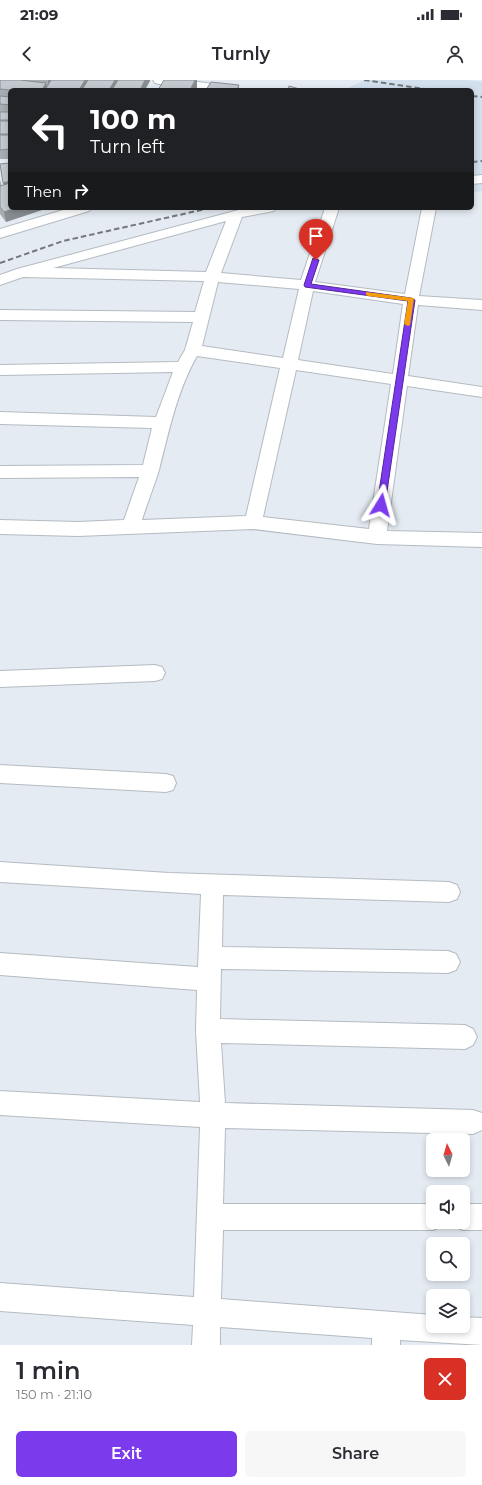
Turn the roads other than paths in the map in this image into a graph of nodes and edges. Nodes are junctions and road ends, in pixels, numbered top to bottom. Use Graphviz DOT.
graph roads {
  1 [pos="159,80"];
  2 [pos="213,88"];
  3 [pos="78,210"];
  4 [pos="257,210"];
  5 [pos="331,210"];
  6 [pos="429,210"];
  7 [pos="236,214"];
  8 [pos="0,234"];
  9 [pos="22,272"];
  10 [pos="212,277"];
  11 [pos="0,280"];
  12 [pos="308,285"];
  13 [pos="411,300"];
  14 [pos="482,305"];
  15 [pos="0,315"];
  16 [pos="201,317"];
  17 [pos="193,350"];
  18 [pos="288,364"];
  19 [pos="183,367"];
  20 [pos="0,370"];
  21 [pos="399,380"];
  22 [pos="482,392"];
  23 [pos="0,418"];
  24 [pos="162,423"];
  25 [pos="150,471"];
  26 [pos="0,472"];
  27 [pos="253,522"];
  28 [pos="131,525"];
  29 [pos="0,528"];
  30 [pos="377,536"];
  31 [pos="482,544"];
  32 [pos="155,673"];
  33 [pos="0,678"];
  34 [pos="0,774"];
  35 [pos="166,783"];
  36 [pos="0,872"];
  37 [pos="212,884"];
  38 [pos="449,892"];
  39 [pos="448,962"];
  40 [pos="0,964"];
  41 [pos="210,968"];
  42 [pos="208,1031"];
  43 [pos="465,1037"];
  44 [pos="0,1103"];
  45 [pos="213,1115"];
  46 [pos="473,1122"];
  47 [pos="210,1217"];
  48 [pos="426,1217"];
  49 [pos="470,1217"];
  50 [pos="482,1217"];
  51 [pos="0,1297"];
  52 [pos="207,1312"];
  53 [pos="482,1332"];
  54 [pos="386,1335"];
  55 [pos="206,1345"];
  1 -- 2 [label="street"];
  3 -- 8 [label="street"];
  4 -- 7 [label="street"];
  5 -- 12 [label="street"];
  6 -- 13 [label="street"];
  7 -- 9 [label="street"];
  7 -- 10 [label="street"];
  9 -- 10 [label="street"];
  9 -- 11 [label="street"];
  10 -- 12 [label="street"];
  10 -- 16 [label="street"];
  12 -- 13 [label="street"];
  12 -- 18 [label="street"];
  13 -- 14 [label="street"];
  13 -- 21 [label="street"];
  15 -- 16 [label="street"];
  16 -- 17 [label="street"];
  17 -- 18 [label="street"];
  17 -- 19 [label="street"];
  18 -- 21 [label="street"];
  18 -- 27 [label="street"];
  19 -- 20 [label="street"];
  19 -- 24 [label="street"];
  21 -- 22 [label="street"];
  21 -- 30 [label="street"];
  23 -- 24 [label="street"];
  24 -- 25 [label="street"];
  25 -- 26 [label="street"];
  25 -- 28 [label="street"];
  27 -- 28 [label="street"];
  27 -- 30 [label="street"];
  28 -- 29 [label="street"];
  30 -- 31 [label="street"];
  32 -- 33 [label="street"];
  34 -- 35 [label="street"];
  36 -- 37 [label="street"];
  37 -- 38 [label="street"];
  37 -- 41 [label="street"];
  39 -- 41 [label="street"];
  40 -- 41 [label="street"];
  41 -- 42 [label="street"];
  42 -- 43 [label="street"];
  42 -- 45 [label="street"];
  44 -- 45 [label="street"];
  45 -- 46 [label="street"];
  45 -- 47 [label="street"];
  47 -- 48 [label="street"];
  47 -- 52 [label="street"];
  49 -- 50 [label="street"];
  51 -- 52 [label="street"];
  52 -- 54 [label="street"];
  52 -- 55 [label="street"];
  53 -- 54 [label="street"];
}
